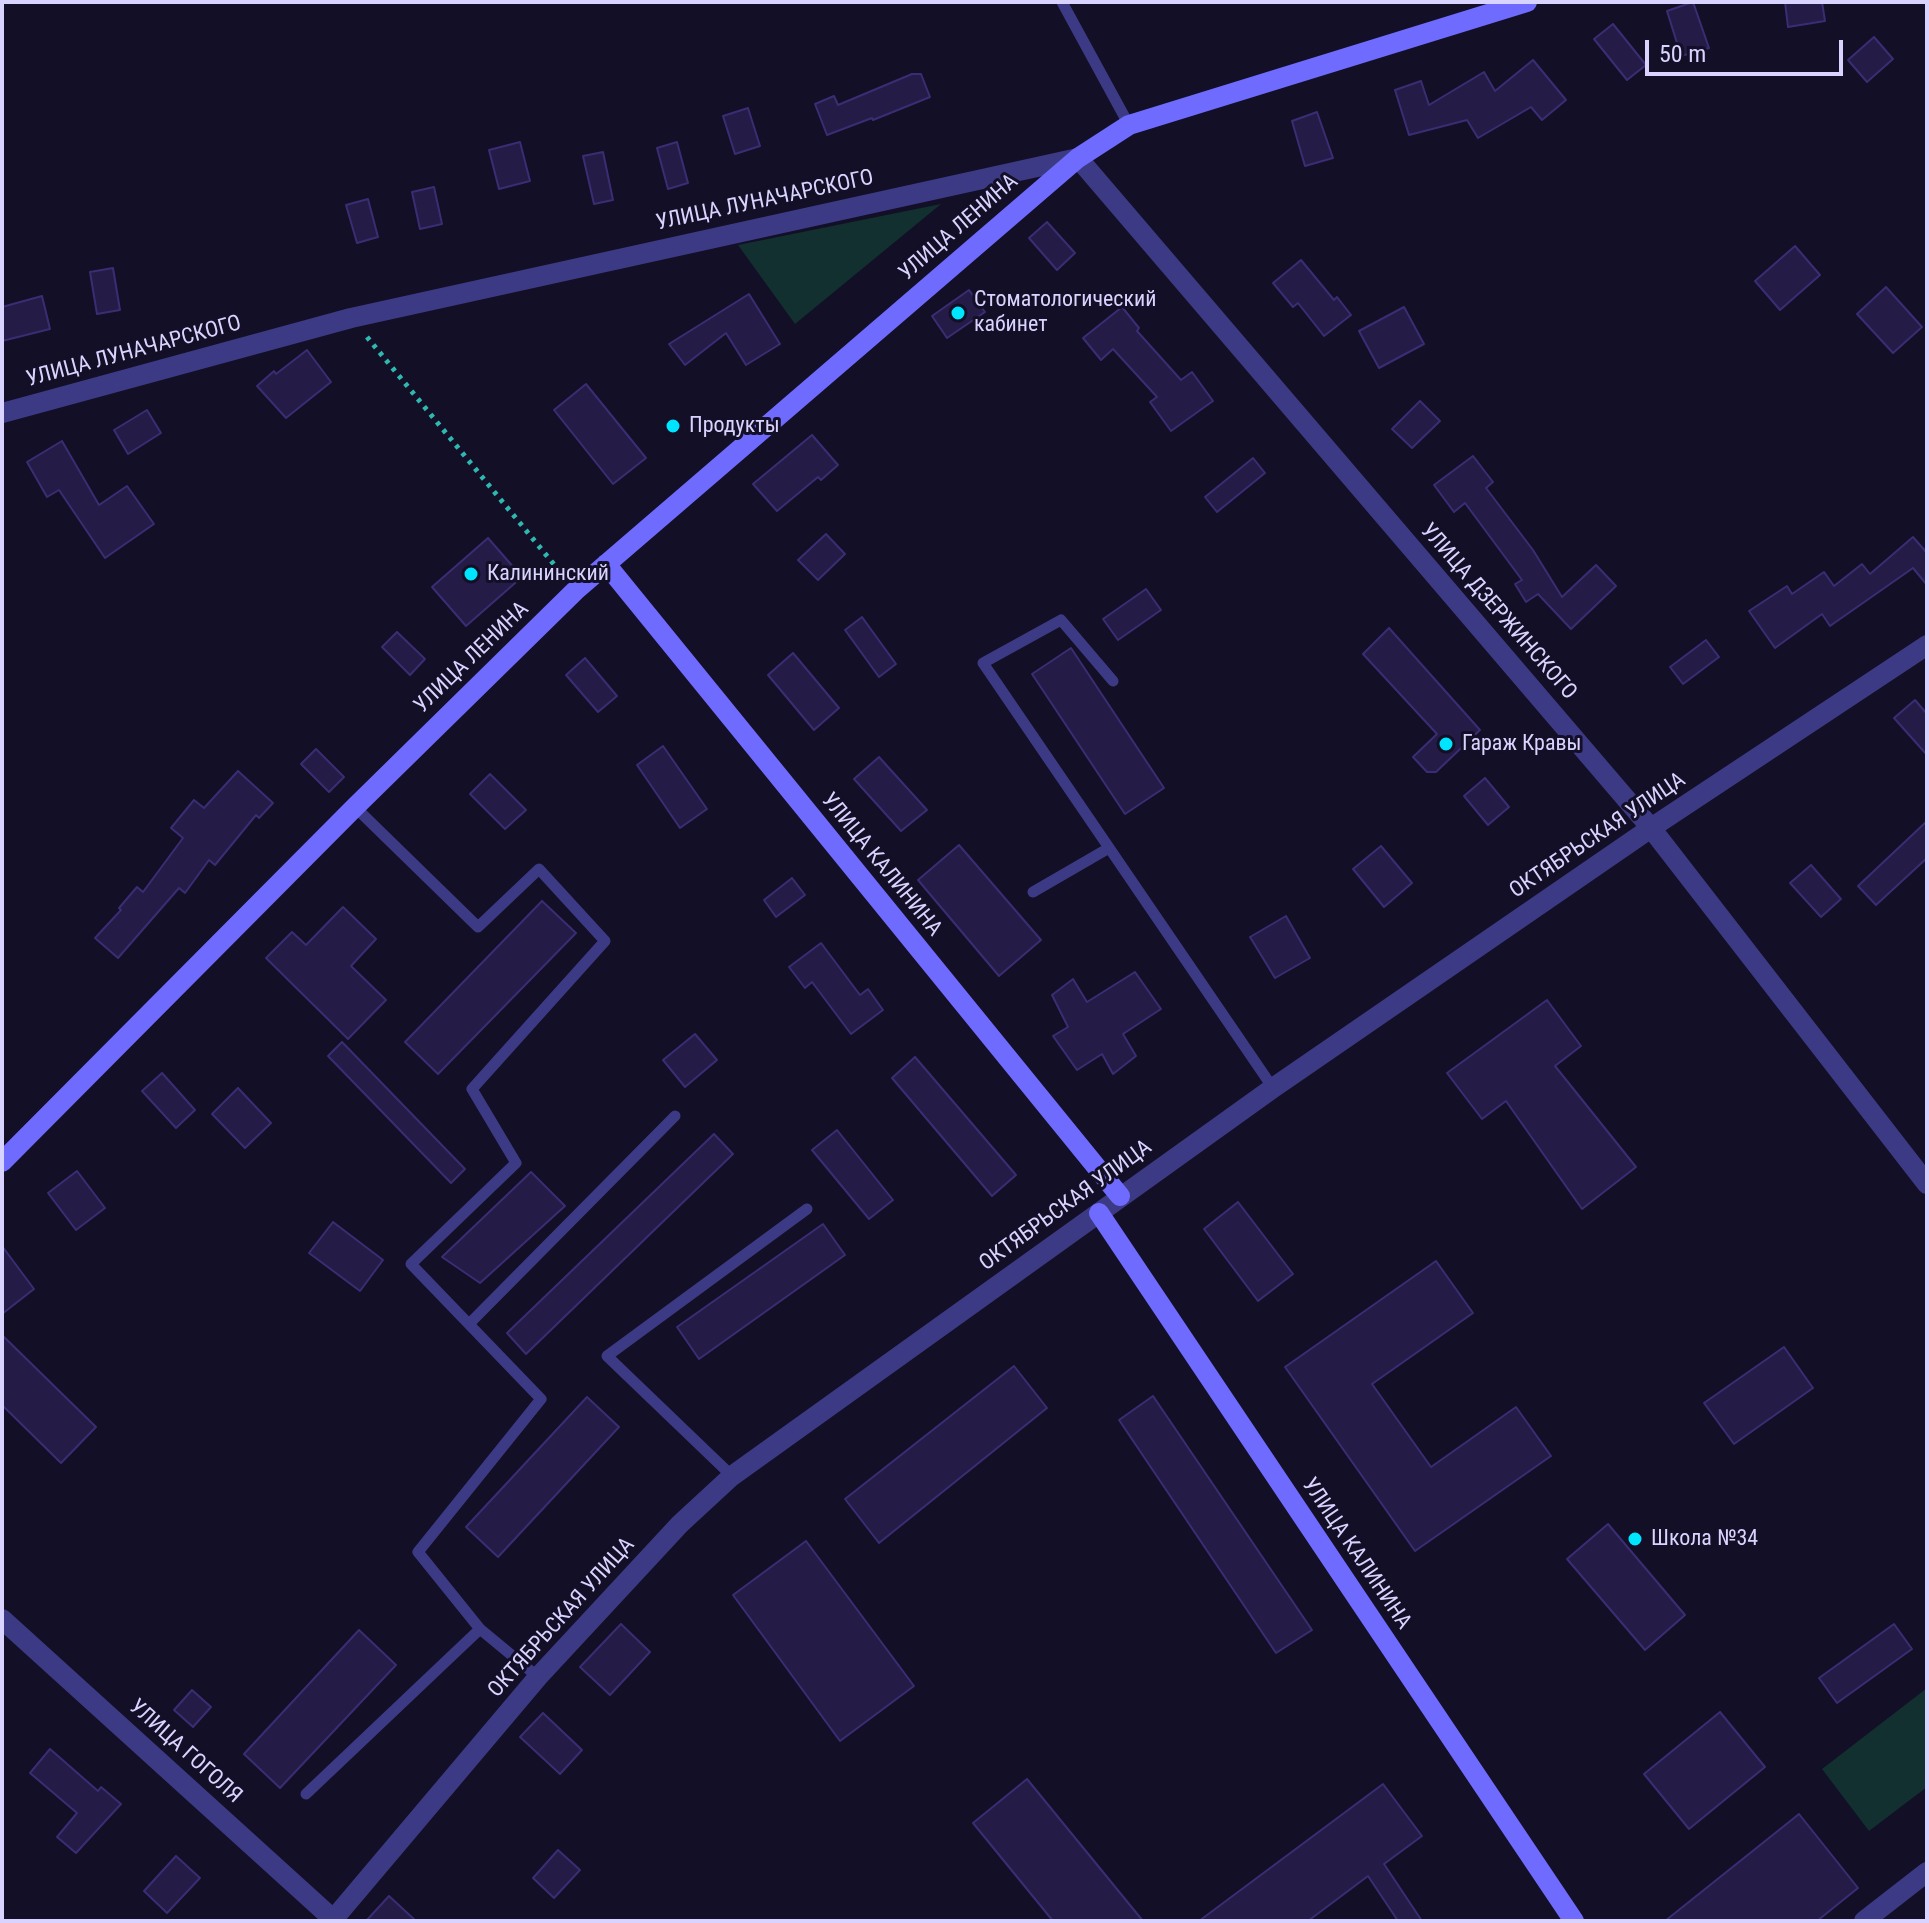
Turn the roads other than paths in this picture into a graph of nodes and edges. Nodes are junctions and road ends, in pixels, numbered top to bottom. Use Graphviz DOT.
graph roads {
  1 [pos="1062,2"];
  2 [pos="1527,2"];
  3 [pos="1129,125"];
  4 [pos="1078,158"];
  5 [pos="2,413"];
  6 [pos="606,564"];
  7 [pos="1927,645"];
  8 [pos="1113,681"];
  9 [pos="355,807"];
  10 [pos="1651,828"];
  11 [pos="1109,848"];
  12 [pos="1033,892"];
  13 [pos="1273,1088"];
  14 [pos="675,1116"];
  15 [pos="2,1162"];
  16 [pos="1927,1184"];
  17 [pos="1120,1196"];
  18 [pos="807,1209"];
  19 [pos="1099,1213"];
  20 [pos="469,1324"];
  21 [pos="732,1476"];
  22 [pos="2,1619"];
  23 [pos="480,1629"];
  24 [pos="538,1677"];
  25 [pos="306,1794"];
  26 [pos="1927,1872"];
  27 [pos="333,1921"];
  28 [pos="1574,1921"];
  29 [pos="1864,1921"];
  1 -- 3 [label="lane"];
  2 -- 3 [label="street, УЛИЦА ЛУНАЧАРСКОГО"];
  3 -- 4 [label="street, УЛИЦА ЛУНАЧАРСКОГО"];
  4 -- 5 [label="street, УЛИЦА ЛУНАЧАРСКОГО"];
  4 -- 6 [label="street, УЛИЦА ЛЕНИНА"];
  4 -- 10 [label="street, УЛИЦА ДЗЕРЖИНСКОГО"];
  6 -- 9 [label="street, УЛИЦА ЛЕНИНА"];
  6 -- 17 [label="street, УЛИЦА КАЛИНИНА"];
  7 -- 10 [label="street, ОКТЯБРЬСКАЯ УЛИЦА"];
  8 -- 11 [label="lane"];
  9 -- 15 [label="street, УЛИЦА ЛЕНИНА"];
  9 -- 20 [label="lane"];
  10 -- 13 [label="street, ОКТЯБРЬСКАЯ УЛИЦА"];
  10 -- 16 [label="street, УЛИЦА ДЗЕРЖИНСКОГО"];
  11 -- 12 [label="lane"];
  11 -- 13 [label="lane"];
  13 -- 17 [label="street, ОКТЯБРЬСКАЯ УЛИЦА"];
  14 -- 20 [label="lane"];
  17 -- 19 [label="street, ОКТЯБРЬСКАЯ УЛИЦА"];
  18 -- 21 [label="lane"];
  19 -- 21 [label="street, ОКТЯБРЬСКАЯ УЛИЦА"];
  19 -- 28 [label="street, УЛИЦА КАЛИНИНА"];
  20 -- 23 [label="lane"];
  21 -- 24 [label="street, ОКТЯБРЬСКАЯ УЛИЦА"];
  22 -- 27 [label="street, УЛИЦА ГОГОЛЯ"];
  23 -- 24 [label="lane"];
  23 -- 25 [label="lane"];
  24 -- 27 [label="street, ОКТЯБРЬСКАЯ УЛИЦА"];
  26 -- 29 [label="street"];
}
